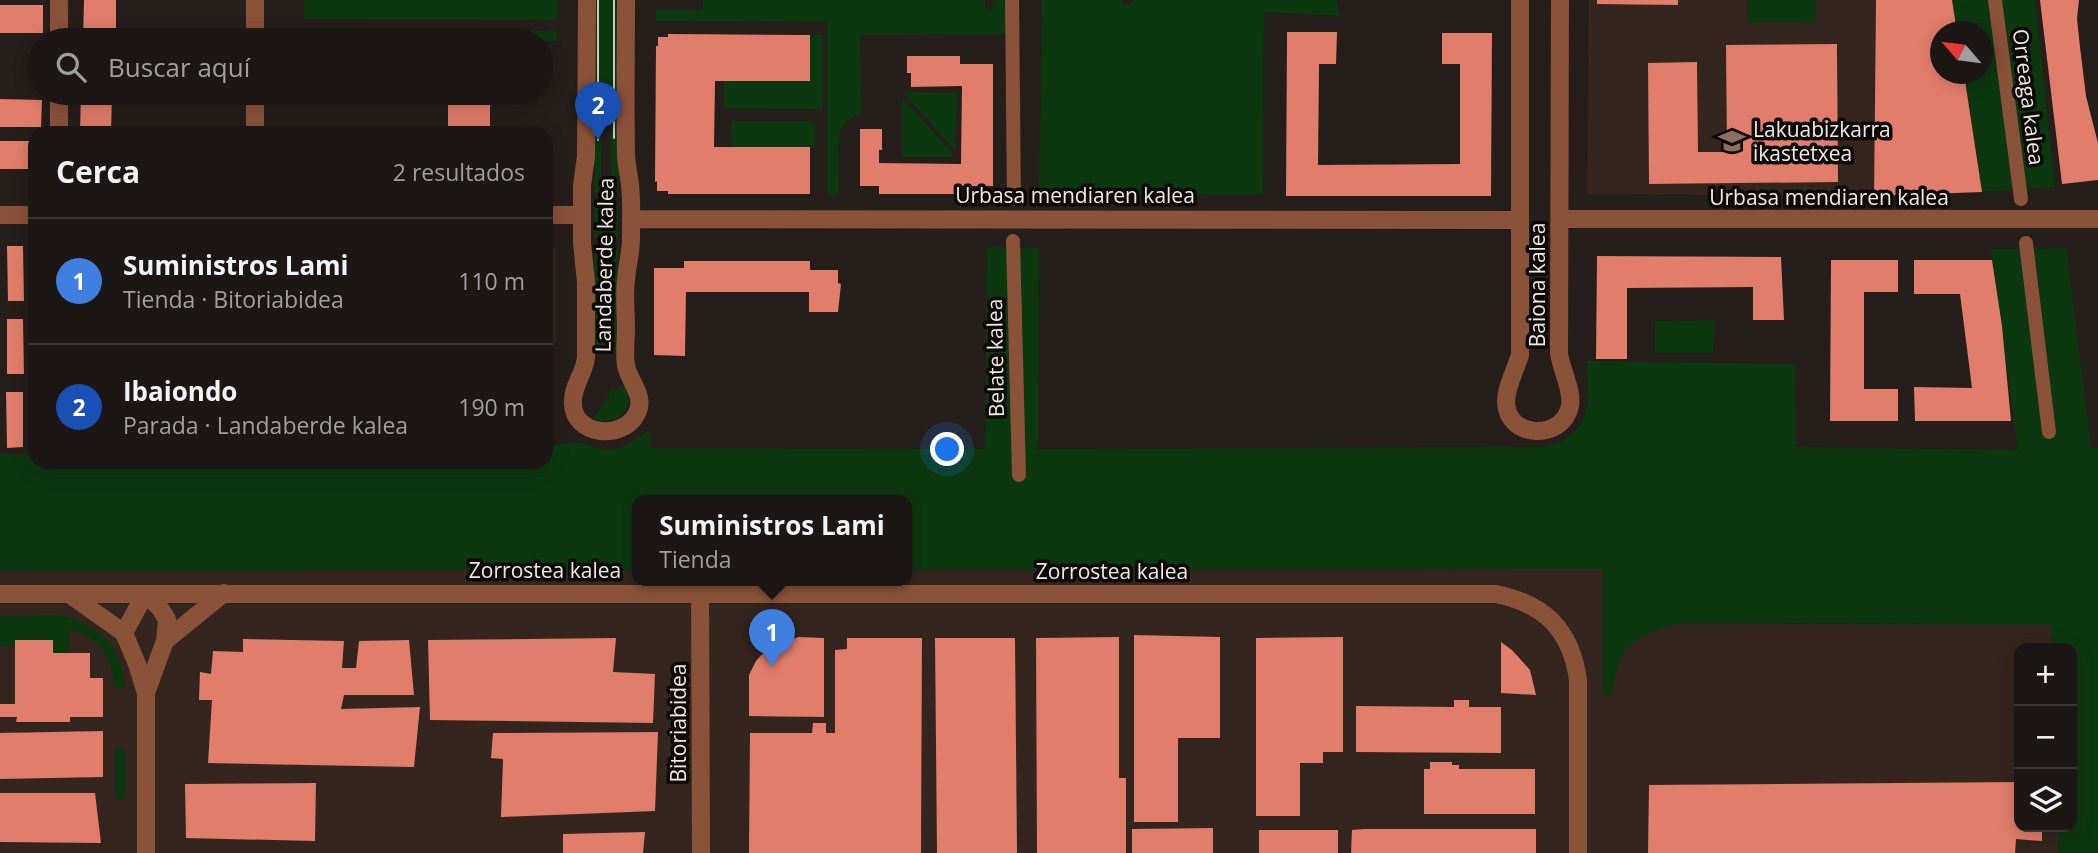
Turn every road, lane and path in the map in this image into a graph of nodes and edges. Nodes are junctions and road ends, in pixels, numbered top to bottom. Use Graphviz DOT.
graph roads {
  1 [pos="59,0"];
  2 [pos="255,0"];
  3 [pos="587,0"];
  4 [pos="626,0"];
  5 [pos="1012,0"];
  6 [pos="1520,0"];
  7 [pos="1560,0"];
  8 [pos="1995,0"];
  9 [pos="59,28"];
  10 [pos="255,28"];
  11 [pos="59,105"];
  12 [pos="255,105"];
  13 [pos="60,126"];
  14 [pos="255,126"];
  15 [pos="1014,199"];
  16 [pos="2021,200"];
  17 [pos="0,215"];
  18 [pos="28,215"];
  19 [pos="553,215"];
  20 [pos="582,215"];
  21 [pos="631,219"];
  22 [pos="1560,219"];
  23 [pos="2098,219"];
  24 [pos="1520,220"];
  25 [pos="1013,241"];
  26 [pos="2026,243"];
  27 [pos="2049,432"];
  28 [pos="1019,475"];
  29 [pos="224,593"];
  30 [pos="700,593"];
  31 [pos="0,594"];
  32 [pos="69,594"];
  33 [pos="145,594"];
  34 [pos="124,634"];
  35 [pos="165,641"];
  36 [pos="146,693"];
  37 [pos="146,853"];
  38 [pos="701,853"];
  39 [pos="1578,853"];
  1 -- 9 [label="street"];
  2 -- 10 [label="street"];
  3 -- 20 [label="street, Landaberde kalea"];
  4 -- 21 [label="street, Landaberde kalea"];
  5 -- 15 [label="street"];
  6 -- 24 [label="street, Baiona kalea"];
  7 -- 22 [label="street, Baiona kalea"];
  8 -- 16 [label="street, Orreaga kalea"];
  11 -- 13 [label="street"];
  12 -- 14 [label="street"];
  17 -- 18 [label="street"];
  19 -- 20 [label="street"];
  20 -- 21 [label="street, Landaberde kalea"];
  21 -- 24 [label="street, Urbasa mendiaren kalea"];
  22 -- 23 [label="street, Urbasa mendiaren kalea"];
  22 -- 24 [label="street, Baiona kalea"];
  25 -- 28 [label="street, Belate kalea"];
  26 -- 27 [label="street"];
  29 -- 30 [label="street, Zorrostea kalea"];
  29 -- 33 [label="street, Zorrostea kalea"];
  29 -- 35 [label="street"];
  30 -- 38 [label="street, Bitoriabidea"];
  30 -- 39 [label="street, Zorrostea kalea"];
  31 -- 32 [label="street, Zorrostea kalea"];
  32 -- 33 [label="street, Zorrostea kalea"];
  32 -- 34 [label="street"];
  33 -- 34 [label="street"];
  33 -- 35 [label="street"];
  34 -- 36 [label="street"];
  35 -- 36 [label="street"];
  36 -- 37 [label="street"];
}
